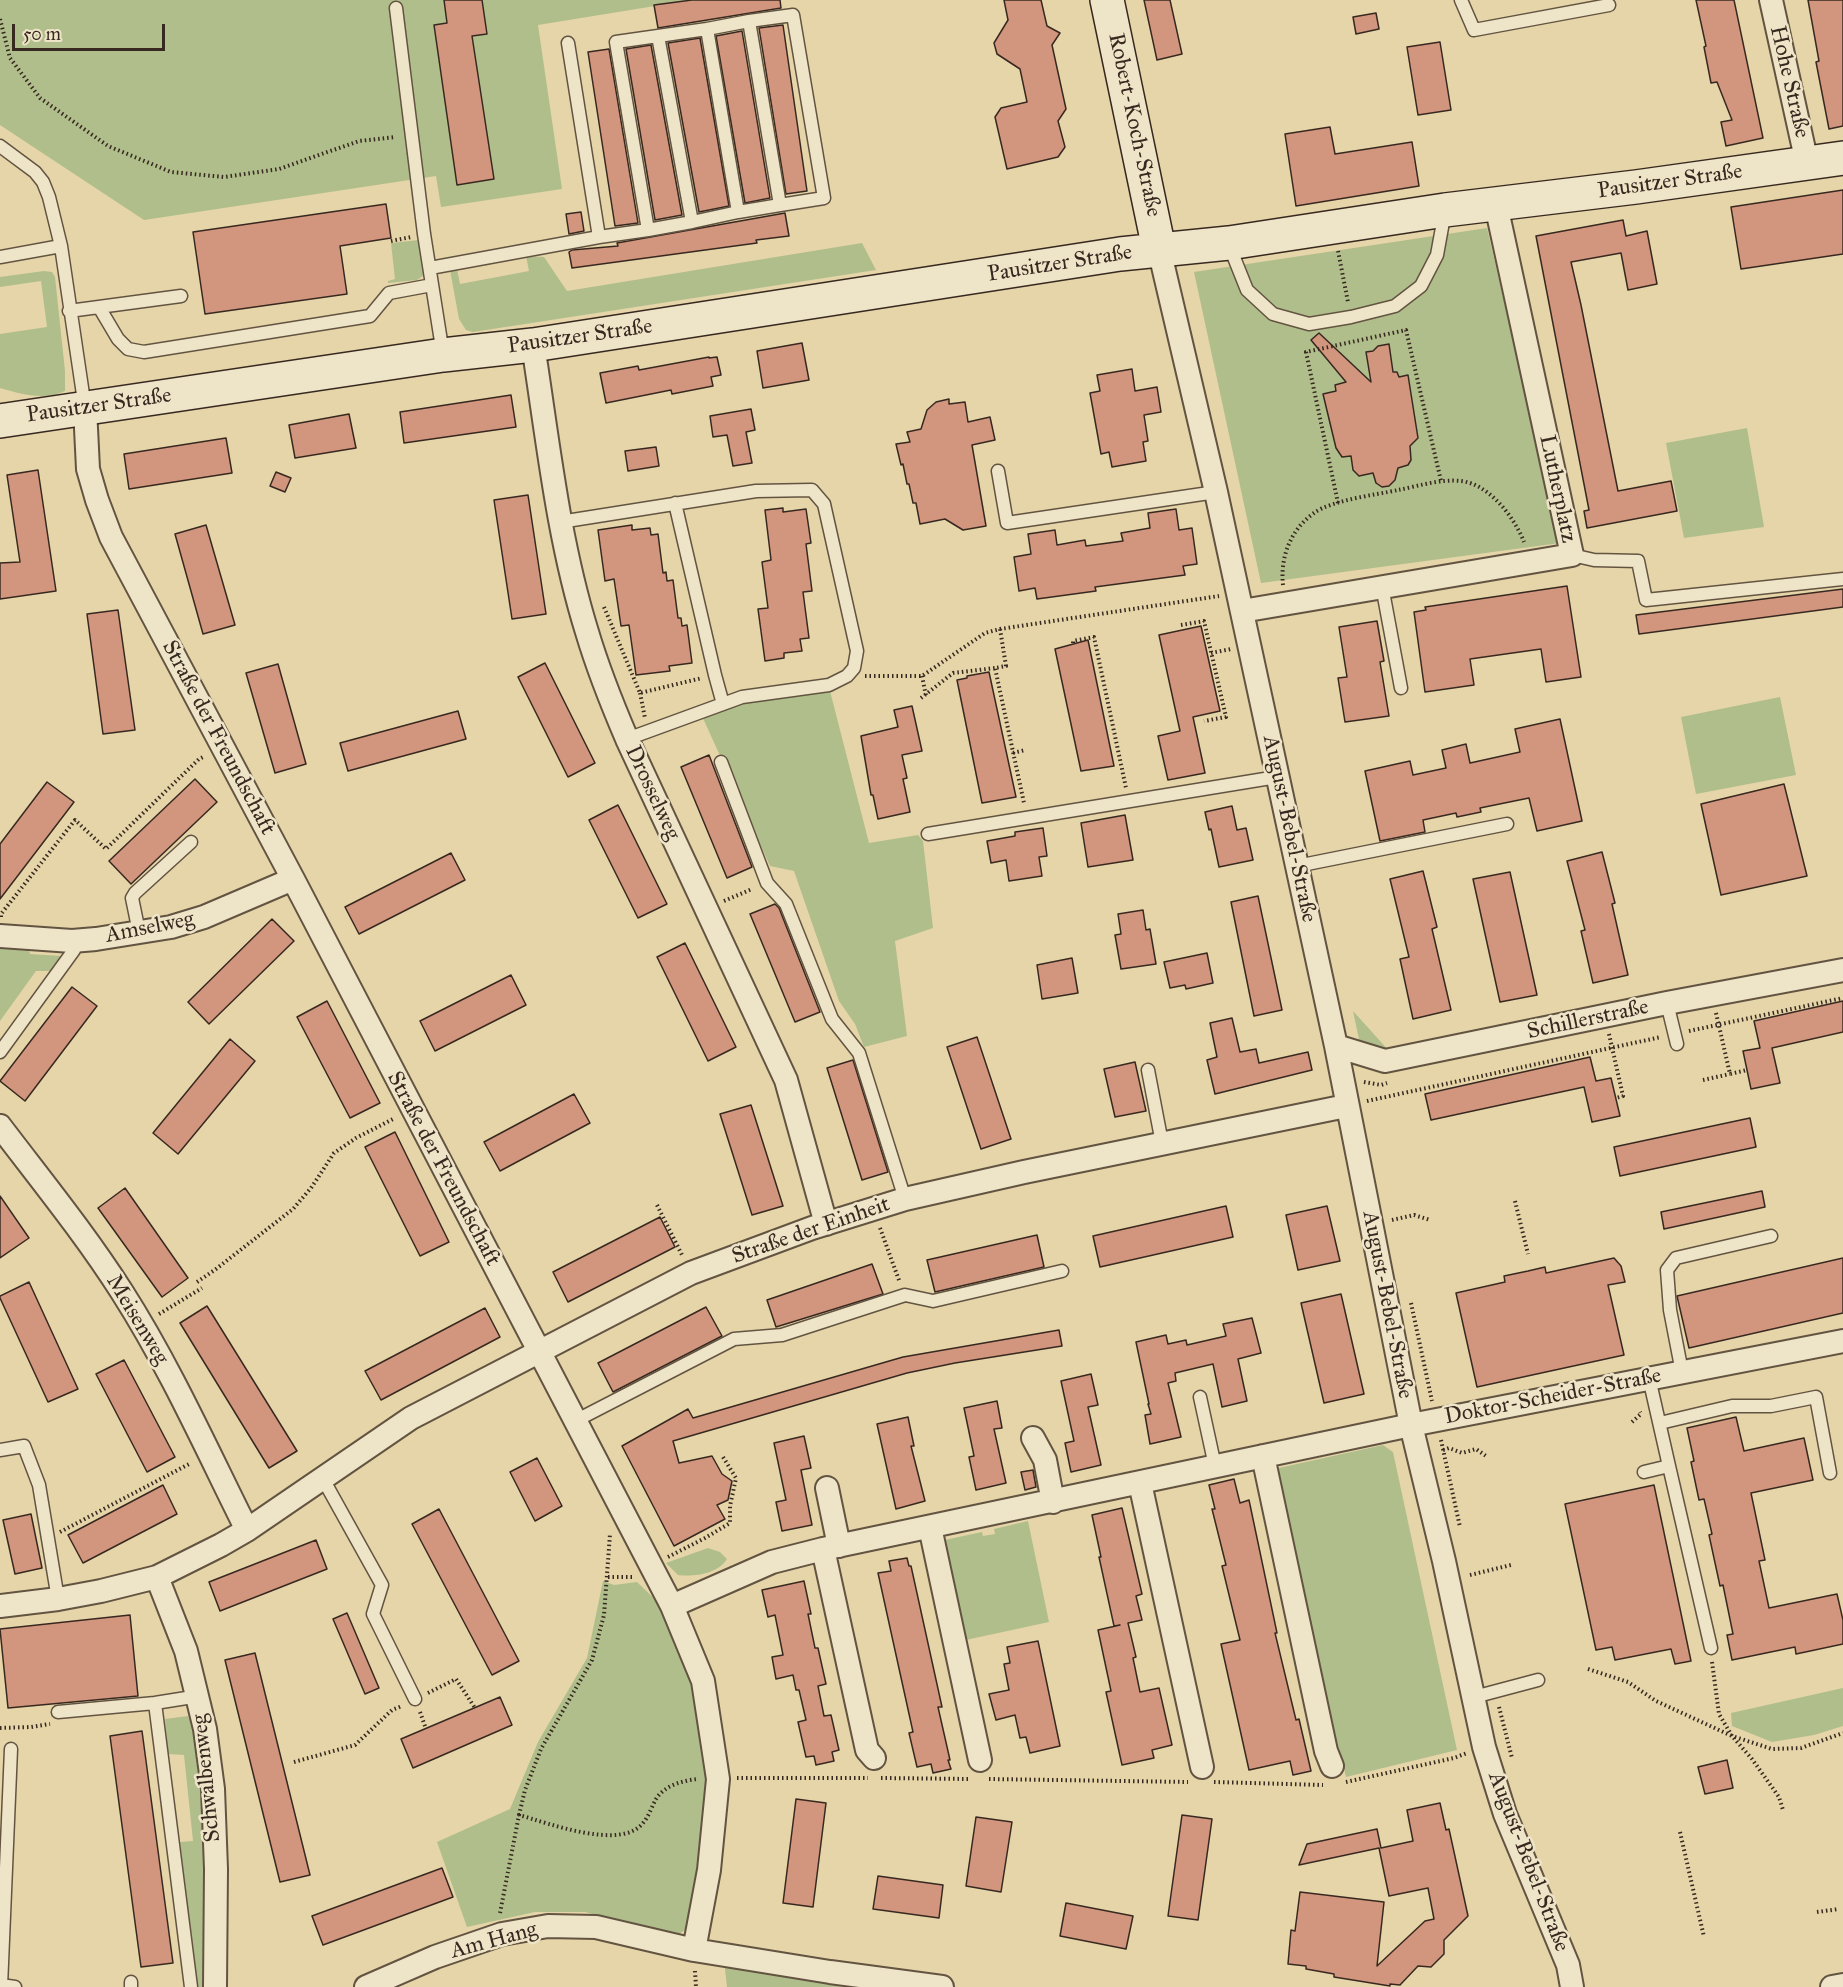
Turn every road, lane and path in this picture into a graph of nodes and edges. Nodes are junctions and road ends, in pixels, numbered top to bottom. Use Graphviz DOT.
graph roads {
  1 [pos="1107,0"];
  2 [pos="1461,0"];
  3 [pos="1771,0"];
  4 [pos="1609,5"];
  5 [pos="396,8"];
  6 [pos="0,19"];
  7 [pos="749,21"];
  8 [pos="707,29"];
  9 [pos="658,36"];
  10 [pos="568,43"];
  11 [pos="412,136"];
  12 [pos="0,146"];
  13 [pos="1843,158"];
  14 [pos="1807,163"];
  15 [pos="780,205"];
  16 [pos="1496,205"];
  17 [pos="1445,210"];
  18 [pos="738,212"];
  19 [pos="692,222"];
  20 [pos="1334,227"];
  21 [pos="648,230"];
  22 [pos="599,237"];
  23 [pos="1229,243"];
  24 [pos="61,246"];
  25 [pos="1159,249"];
  26 [pos="0,257"];
  27 [pos="430,268"];
  28 [pos="432,285"];
  29 [pos="181,296"];
  30 [pos="99,308"];
  31 [pos="69,311"];
  32 [pos="1351,317"];
  33 [pos="533,345"];
  34 [pos="443,355"];
  35 [pos="85,408"];
  36 [pos="0,421"];
  37 [pos="998,471"];
  38 [pos="1441,481"];
  39 [pos="1216,492"];
  40 [pos="675,503"];
  41 [pos="1338,503"];
  42 [pos="560,522"];
  43 [pos="1572,555"];
  44 [pos="1531,562"];
  45 [pos="1843,579"];
  46 [pos="1382,586"];
  47 [pos="601,601"];
  48 [pos="1240,602"];
  49 [pos="1284,604"];
  50 [pos="1181,626"];
  51 [pos="1000,629"];
  52 [pos="1073,643"];
  53 [pos="995,668"];
  54 [pos="1101,670"];
  55 [pos="1094,671"];
  56 [pos="715,675"];
  57 [pos="847,676"];
  58 [pos="922,676"];
  59 [pos="1401,688"];
  60 [pos="640,693"];
  61 [pos="1002,701"];
  62 [pos="996,702"];
  63 [pos="723,704"];
  64 [pos="1203,721"];
  65 [pos="1115,734"];
  66 [pos="637,735"];
  67 [pos="1108,736"];
  68 [pos="222,747"];
  69 [pos="1025,750"];
  70 [pos="1013,753"];
  71 [pos="721,762"];
  72 [pos="1016,765"];
  73 [pos="1010,767"];
  74 [pos="1277,777"];
  75 [pos="1129,801"];
  76 [pos="1028,818"];
  77 [pos="1507,824"];
  78 [pos="928,834"];
  79 [pos="191,842"];
  80 [pos="1297,866"];
  81 [pos="293,879"];
  82 [pos="767,883"];
  83 [pos="707,909"];
  84 [pos="139,933"];
  85 [pos="1,936"];
  86 [pos="72,941"];
  87 [pos="1843,970"];
  88 [pos="1712,995"];
  89 [pos="1843,998"];
  90 [pos="1667,1003"];
  91 [pos="1605,1016"];
  92 [pos="1719,1025"];
  93 [pos="1676,1039"];
  94 [pos="1335,1046"];
  95 [pos="1612,1048"];
  96 [pos="0,1052"];
  97 [pos="1148,1070"];
  98 [pos="1747,1070"];
  99 [pos="1730,1074"];
  100 [pos="1703,1080"];
  101 [pos="1616,1098"];
  102 [pos="1356,1104"];
  103 [pos="412,1110"];
  104 [pos="0,1126"];
  105 [pos="1162,1143"];
  106 [pos="905,1199"];
  107 [pos="1515,1201"];
  108 [pos="657,1205"];
  109 [pos="873,1209"];
  110 [pos="1392,1220"];
  111 [pos="1430,1220"];
  112 [pos="826,1224"];
  113 [pos="1771,1236"];
  114 [pos="1528,1254"];
  115 [pos="1062,1271"];
  116 [pos="691,1273"];
  117 [pos="197,1282"];
  118 [pos="202,1288"];
  119 [pos="905,1295"];
  120 [pos="141,1324"];
  121 [pos="1843,1341"];
  122 [pos="538,1351"];
  123 [pos="1682,1372"];
  124 [pos="1649,1378"];
  125 [pos="1200,1397"];
  126 [pos="575,1421"];
  127 [pos="1660,1423"];
  128 [pos="1411,1425"];
  129 [pos="1033,1438"];
  130 [pos="0,1450"];
  131 [pos="1443,1450"];
  132 [pos="209,1454"];
  133 [pos="1263,1455"];
  134 [pos="1485,1456"];
  135 [pos="723,1457"];
  136 [pos="1215,1466"];
  137 [pos="1669,1466"];
  138 [pos="1644,1472"];
  139 [pos="1830,1473"];
  140 [pos="323,1479"];
  141 [pos="1140,1483"];
  142 [pos="827,1488"];
  143 [pos="1053,1502"];
  144 [pos="625,1517"];
  145 [pos="930,1527"];
  146 [pos="247,1530"];
  147 [pos="63,1531"];
  148 [pos="831,1548"];
  149 [pos="1511,1565"];
  150 [pos="651,1566"];
  151 [pos="1470,1575"];
  152 [pos="157,1577"];
  153 [pos="58,1599"];
  154 [pos="0,1605"];
  155 [pos="672,1606"];
  156 [pos="1711,1648"];
  157 [pos="1588,1669"];
  158 [pos="1538,1680"];
  159 [pos="199,1696"];
  160 [pos="1474,1697"];
  161 [pos="415,1699"];
  162 [pos="155,1703"];
  163 [pos="475,1708"];
  164 [pos="58,1712"];
  165 [pos="0,1728"];
  166 [pos="426,1729"];
  167 [pos="1843,1733"];
  168 [pos="1732,1736"];
  169 [pos="1484,1747"];
  170 [pos="11,1749"];
  171 [pos="874,1758"];
  172 [pos="294,1761"];
  173 [pos="982,1772"];
  174 [pos="1199,1777"];
  175 [pos="1334,1778"];
  176 [pos="718,1779"];
  177 [pos="1783,1810"];
  178 [pos="519,1815"];
  179 [pos="1680,1832"];
  180 [pos="1839,1910"];
  181 [pos="1817,1912"];
  182 [pos="502,1934"];
  183 [pos="1704,1936"];
  184 [pos="694,1950"];
  185 [pos="1,1986"];
  186 [pos="15,1987"];
  187 [pos="192,1987"];
  188 [pos="215,1987"];
  189 [pos="366,1987"];
  190 [pos="942,1987"];
  191 [pos="1572,1987"];
  1 -- 25 [label="street, Robert-Koch-Straße"];
  2 -- 4 [label="lane"];
  3 -- 14 [label="street, Hohe Straße"];
  5 -- 11 [label="lane"];
  6 -- 11 [label="path"];
  7 -- 8 [label="lane"];
  7 -- 15 [label="lane"];
  7 -- 15 [label="lane"];
  8 -- 9 [label="lane"];
  8 -- 18 [label="lane"];
  9 -- 19 [label="lane"];
  9 -- 21 [label="lane"];
  10 -- 22 [label="lane"];
  11 -- 27 [label="lane"];
  12 -- 24 [label="lane"];
  13 -- 14 [label="street, Pausitzer Straße"];
  14 -- 16 [label="street, Pausitzer Straße"];
  15 -- 18 [label="lane"];
  16 -- 17 [label="street"];
  16 -- 43 [label="street, Lutherplatz"];
  17 -- 20 [label="street"];
  17 -- 32 [label="lane"];
  18 -- 19 [label="lane"];
  19 -- 21 [label="lane"];
  20 -- 23 [label="street"];
  20 -- 32 [label="path"];
  21 -- 22 [label="lane"];
  22 -- 27 [label="lane"];
  23 -- 25 [label="street"];
  23 -- 32 [label="lane"];
  24 -- 26 [label="lane"];
  24 -- 31 [label="lane"];
  25 -- 33 [label="street, Pausitzer Straße"];
  25 -- 39 [label="street"];
  27 -- 28 [label="lane"];
  28 -- 30 [label="lane"];
  28 -- 34 [label="lane"];
  29 -- 30 [label="lane"];
  30 -- 31 [label="lane"];
  31 -- 35 [label="lane"];
  33 -- 34 [label="street, Pausitzer Straße"];
  33 -- 42 [label="street, Drosselweg"];
  34 -- 35 [label="street, Pausitzer Straße"];
  35 -- 36 [label="street, Pausitzer Straße"];
  35 -- 68 [label="street, Straße der Freundschaft"];
  37 -- 39 [label="lane"];
  38 -- 41 [label="path"];
  38 -- 41 [label="path"];
  38 -- 44 [label="path"];
  39 -- 48 [label="street"];
  40 -- 42 [label="lane"];
  40 -- 56 [label="lane"];
  40 -- 57 [label="lane"];
  41 -- 49 [label="path"];
  42 -- 66 [label="street, Drosselweg"];
  43 -- 44 [label="street, Lutherplatz"];
  43 -- 45 [label="lane"];
  44 -- 46 [label="street, Lutherplatz"];
  46 -- 49 [label="street, Lutherplatz"];
  46 -- 59 [label="lane"];
  47 -- 60 [label="path"];
  48 -- 49 [label="street, Lutherplatz"];
  48 -- 51 [label="path"];
  48 -- 74 [label="street, August-Bebel-Straße"];
  50 -- 64 [label="path"];
  51 -- 53 [label="path"];
  51 -- 58 [label="path"];
  52 -- 54 [label="path"];
  53 -- 58 [label="path"];
  53 -- 61 [label="path"];
  54 -- 55 [label="path"];
  54 -- 65 [label="path"];
  56 -- 60 [label="path"];
  56 -- 63 [label="lane"];
  57 -- 58 [label="path"];
  57 -- 63 [label="lane"];
  60 -- 66 [label="path"];
  61 -- 62 [label="path"];
  61 -- 70 [label="path"];
  63 -- 66 [label="lane"];
  65 -- 67 [label="path"];
  65 -- 75 [label="path"];
  66 -- 83 [label="street, Drosselweg"];
  68 -- 81 [label="street, Straße der Freundschaft"];
  68 -- 85 [label="path"];
  69 -- 70 [label="path"];
  70 -- 72 [label="path"];
  71 -- 82 [label="lane"];
  72 -- 73 [label="path"];
  72 -- 76 [label="path"];
  74 -- 75 [label="lane"];
  74 -- 80 [label="street, August-Bebel-Straße"];
  75 -- 76 [label="lane"];
  76 -- 78 [label="lane"];
  77 -- 80 [label="lane"];
  79 -- 84 [label="lane"];
  80 -- 94 [label="street, August-Bebel-Straße"];
  81 -- 84 [label="street, Amselweg"];
  81 -- 103 [label="street, Straße der Freundschaft"];
  82 -- 83 [label="path"];
  82 -- 106 [label="lane"];
  83 -- 112 [label="street, Drosselweg"];
  84 -- 86 [label="street, Amselweg"];
  85 -- 86 [label="street, Amselweg"];
  86 -- 96 [label="lane"];
  87 -- 88 [label="street, Schillerstraße"];
  88 -- 90 [label="street, Schillerstraße"];
  88 -- 92 [label="path"];
  89 -- 92 [label="path"];
  90 -- 91 [label="street, Schillerstraße"];
  90 -- 93 [label="lane"];
  91 -- 94 [label="street, Schillerstraße"];
  91 -- 95 [label="path"];
  92 -- 93 [label="path"];
  92 -- 99 [label="path"];
  93 -- 95 [label="path"];
  94 -- 102 [label="street, August-Bebel-Straße"];
  95 -- 101 [label="path"];
  95 -- 102 [label="path"];
  97 -- 105 [label="lane"];
  98 -- 99 [label="path"];
  99 -- 100 [label="path"];
  102 -- 105 [label="street, Straße der Einheit"];
  102 -- 128 [label="street, August-Bebel-Straße"];
  103 -- 117 [label="path"];
  103 -- 122 [label="street, Straße der Freundschaft"];
  104 -- 120 [label="street, Meisenweg"];
  105 -- 106 [label="street, Straße der Einheit"];
  106 -- 109 [label="street, Straße der Einheit"];
  107 -- 114 [label="path"];
  108 -- 116 [label="path"];
  109 -- 112 [label="street, Straße der Einheit"];
  109 -- 119 [label="path"];
  110 -- 111 [label="path"];
  112 -- 116 [label="street, Straße der Einheit"];
  113 -- 123 [label="lane"];
  115 -- 119 [label="lane"];
  116 -- 122 [label="street, Straße der Einheit"];
  118 -- 120 [label="path"];
  119 -- 126 [label="lane"];
  120 -- 132 [label="street, Meisenweg"];
  121 -- 123 [label="street, Doktor-Scheider-Straße"];
  122 -- 126 [label="street, Straße der Freundschaft"];
  122 -- 140 [label="street, Straße der Einheit"];
  123 -- 124 [label="street, Doktor-Scheider-Straße"];
  124 -- 127 [label="lane"];
  124 -- 128 [label="street, Doktor-Scheider-Straße"];
  125 -- 136 [label="lane"];
  126 -- 144 [label="street, Straße der Freundschaft"];
  127 -- 137 [label="lane"];
  127 -- 139 [label="lane"];
  128 -- 133 [label="street, Doktor-Scheider-Straße"];
  128 -- 160 [label="street, August-Bebel-Straße"];
  129 -- 143 [label="street"];
  130 -- 153 [label="lane"];
  131 -- 134 [label="path"];
  132 -- 146 [label="street, Meisenweg"];
  132 -- 147 [label="path"];
  133 -- 136 [label="street, Doktor-Scheider-Straße"];
  133 -- 175 [label="street"];
  135 -- 150 [label="path"];
  136 -- 141 [label="street, Doktor-Scheider-Straße"];
  137 -- 138 [label="lane"];
  137 -- 156 [label="lane"];
  140 -- 146 [label="street, Straße der Einheit"];
  140 -- 161 [label="lane"];
  141 -- 143 [label="street, Doktor-Scheider-Straße"];
  141 -- 174 [label="street"];
  142 -- 148 [label="street"];
  143 -- 145 [label="street, Doktor-Scheider-Straße"];
  144 -- 150 [label="street, Straße der Freundschaft"];
  144 -- 178 [label="path"];
  145 -- 148 [label="street, Doktor-Scheider-Straße"];
  145 -- 173 [label="street"];
  146 -- 152 [label="street, Straße der Einheit"];
  148 -- 155 [label="street, Doktor-Scheider-Straße"];
  148 -- 171 [label="street"];
  149 -- 151 [label="path"];
  150 -- 155 [label="street, Straße der Freundschaft"];
  152 -- 153 [label="street, Straße der Einheit"];
  152 -- 159 [label="street, Schwalbenweg"];
  153 -- 154 [label="street, Straße der Einheit"];
  155 -- 176 [label="street, Straße der Freundschaft"];
  156 -- 168 [label="path"];
  157 -- 168 [label="path"];
  158 -- 160 [label="lane"];
  159 -- 162 [label="lane"];
  159 -- 188 [label="street, Schwalbenweg"];
  160 -- 169 [label="street, August-Bebel-Straße"];
  161 -- 163 [label="path"];
  161 -- 166 [label="path"];
  161 -- 172 [label="path"];
  162 -- 164 [label="lane"];
  162 -- 187 [label="lane"];
  164 -- 165 [label="path"];
  167 -- 168 [label="path"];
  168 -- 177 [label="path"];
  169 -- 175 [label="path"];
  169 -- 191 [label="street, August-Bebel-Straße"];
  170 -- 185 [label="lane"];
  173 -- 174 [label="path"];
  173 -- 176 [label="path"];
  174 -- 175 [label="path"];
  176 -- 178 [label="path"];
  176 -- 184 [label="street, Straße der Freundschaft"];
  178 -- 182 [label="path"];
  179 -- 183 [label="path"];
  180 -- 181 [label="path"];
  182 -- 184 [label="street, Am Hang"];
  182 -- 189 [label="street, Am Hang"];
  184 -- 190 [label="street, Am Hang"];
  185 -- 186 [label="lane"];
}
